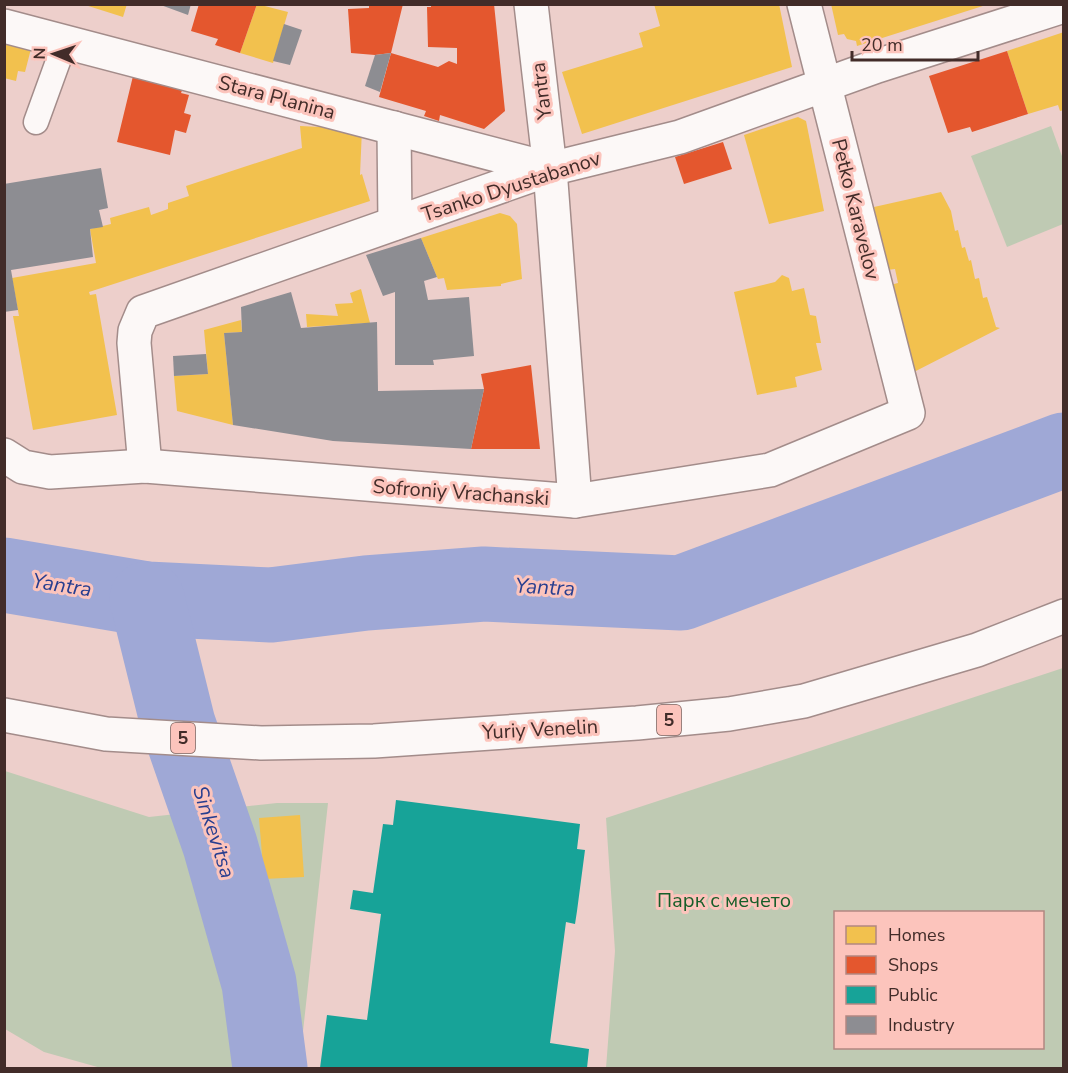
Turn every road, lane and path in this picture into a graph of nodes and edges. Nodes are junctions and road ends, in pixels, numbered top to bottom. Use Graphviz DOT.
graph roads {
  1 [pos="531,4"];
  2 [pos="804,4"];
  3 [pos="1064,6"];
  4 [pos="4,26"];
  5 [pos="65,42"];
  6 [pos="825,87"];
  7 [pos="36,122"];
  8 [pos="394,128"];
  9 [pos="550,169"];
  10 [pos="395,224"];
  11 [pos="908,413"];
  12 [pos="4,455"];
  13 [pos="145,466"];
  14 [pos="575,501"];
  15 [pos="1064,616"];
  16 [pos="4,715"];
  1 -- 9 [label="street, Yantra"];
  2 -- 6 [label="street, Petko Karavelov"];
  3 -- 6 [label="street, Tsanko Dyustabanov"];
  4 -- 5 [label="street, Stara Planina"];
  5 -- 7 [label="lane"];
  5 -- 8 [label="street, Stara Planina"];
  6 -- 9 [label="street, Tsanko Dyustabanov"];
  6 -- 11 [label="street, Petko Karavelov"];
  8 -- 9 [label="street, Stara Planina"];
  8 -- 10 [label="street"];
  9 -- 10 [label="street, Tsanko Dyustabanov"];
  9 -- 14 [label="street, Yantra"];
  10 -- 13 [label="street, Tsanko Dyustabanov"];
  11 -- 14 [label="street, Sofroniy Vrachanski"];
  12 -- 13 [label="street, Sofroniy Vrachanski"];
  13 -- 14 [label="street, Sofroniy Vrachanski"];
  15 -- 16 [label="street, Yuriy Venelin / 5"];
}
